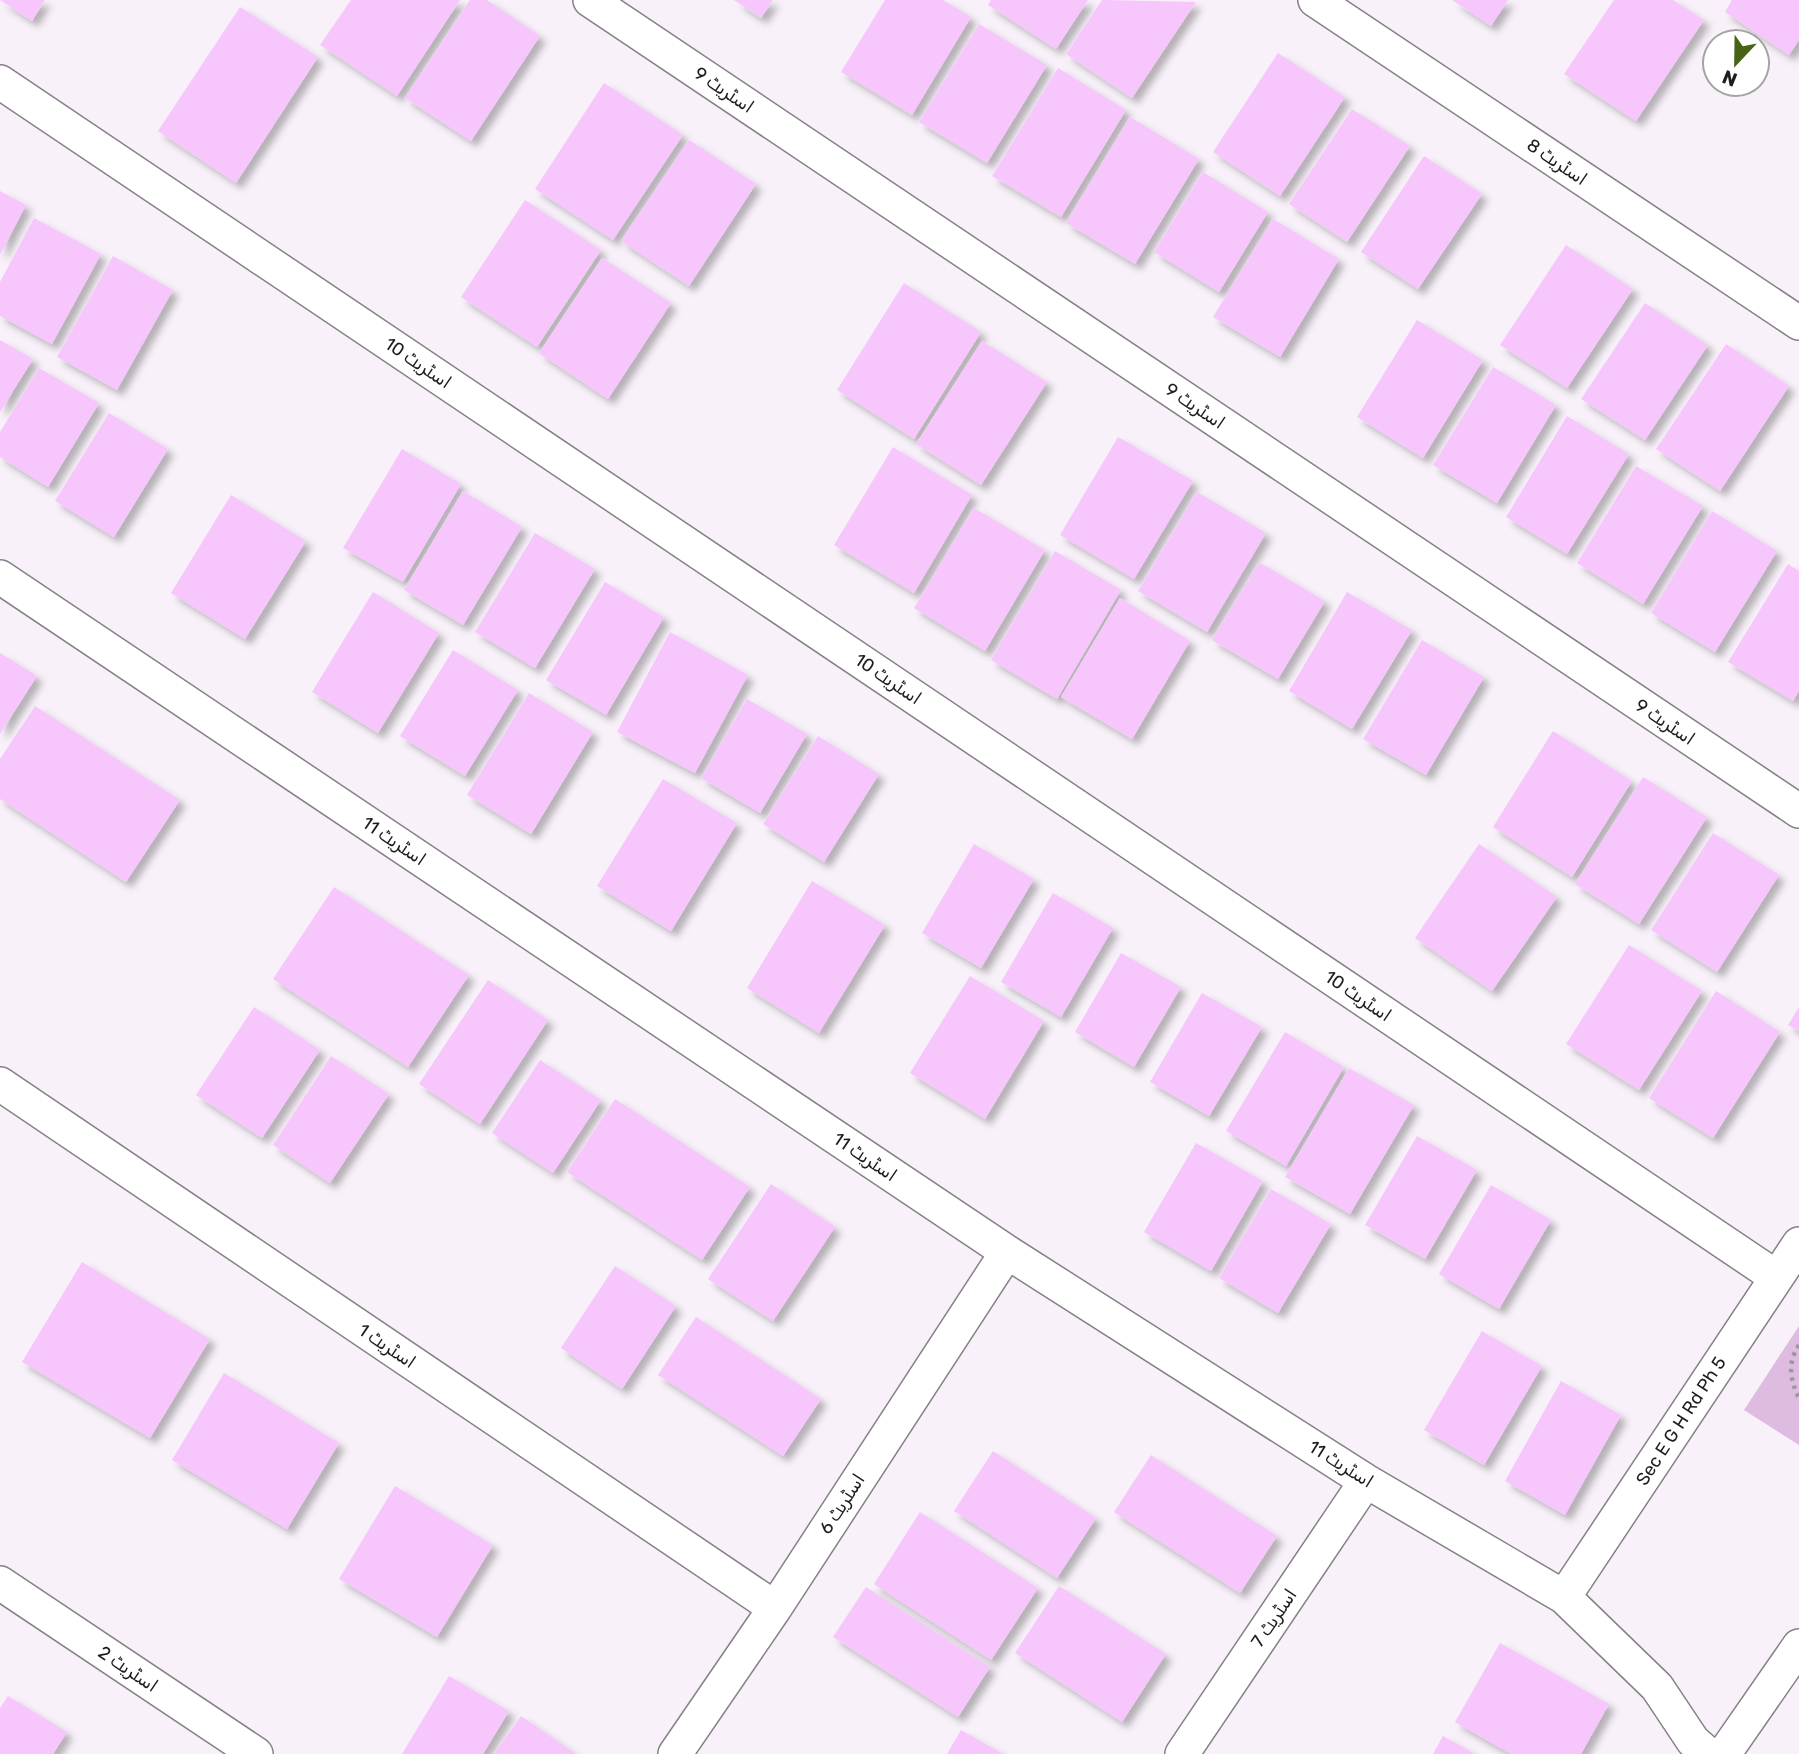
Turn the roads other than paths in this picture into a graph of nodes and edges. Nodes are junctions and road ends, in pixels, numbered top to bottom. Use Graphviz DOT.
graph roads {
  1 [pos="590,0"];
  2 [pos="1315,0"];
  3 [pos="0,82"];
  4 [pos="1799,324"];
  5 [pos="0,577"];
  6 [pos="1799,811"];
  7 [pos="0,1084"];
  8 [pos="1799,1244"];
  9 [pos="1006,1252"];
  10 [pos="1776,1277"];
  11 [pos="1366,1481"];
  12 [pos="0,1584"];
  13 [pos="1564,1597"];
  14 [pos="775,1608"];
  15 [pos="1799,1646"];
  16 [pos="1695,1750"];
  17 [pos="256,1754"];
  18 [pos="674,1754"];
  19 [pos="1182,1754"];
  20 [pos="1724,1754"];
  1 -- 6 [label="street, اسٹریٹ 9"];
  2 -- 4 [label="street, اسٹریٹ 8"];
  3 -- 10 [label="street, اسٹریٹ 10"];
  5 -- 9 [label="street, اسٹریٹ 11"];
  7 -- 14 [label="street, اسٹریٹ 1"];
  8 -- 10 [label="street, Sec E G H Rd Ph 5"];
  9 -- 11 [label="street, اسٹریٹ 11"];
  9 -- 14 [label="street, اسٹریٹ 6"];
  10 -- 13 [label="street, Sec E G H Rd Ph 5"];
  11 -- 13 [label="street, اسٹریٹ 11"];
  11 -- 19 [label="street, اسٹریٹ 7"];
  12 -- 17 [label="street, اسٹریٹ 2"];
  13 -- 16 [label="street, اسٹریٹ 11"];
  14 -- 18 [label="street, اسٹریٹ 6"];
  15 -- 20 [label="street"];
}
